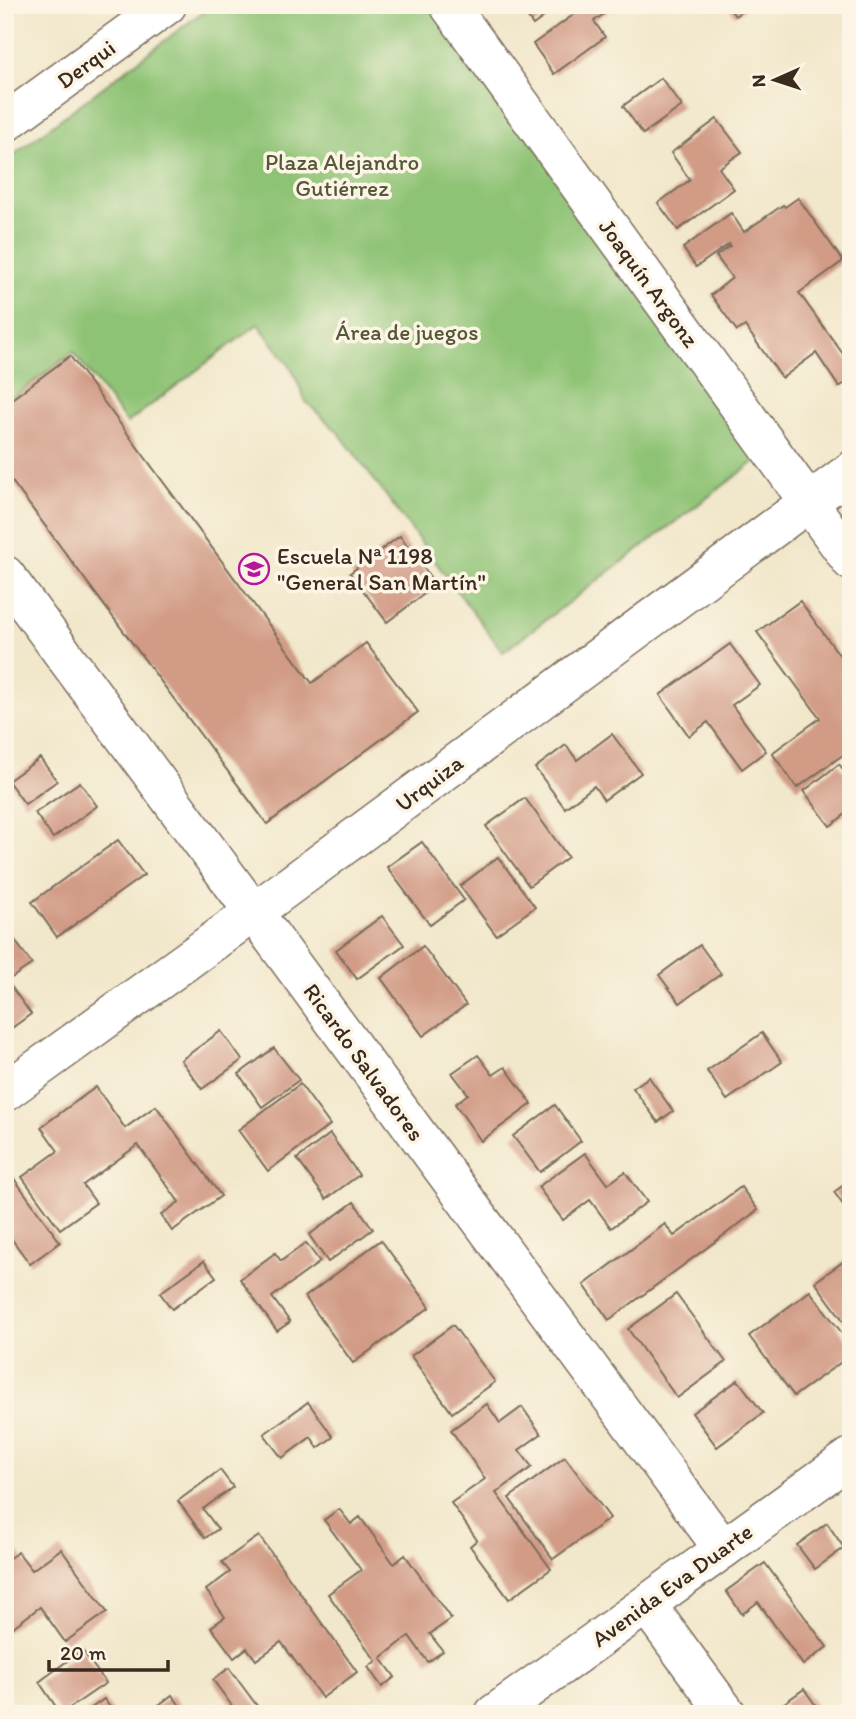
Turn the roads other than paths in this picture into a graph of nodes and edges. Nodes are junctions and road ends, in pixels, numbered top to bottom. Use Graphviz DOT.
graph roads {
  1 [pos="167,5"];
  2 [pos="449,5"];
  3 [pos="5,123"];
  4 [pos="851,471"];
  5 [pos="807,502"];
  6 [pos="851,561"];
  7 [pos="5,575"];
  8 [pos="254,912"];
  9 [pos="5,1092"];
  10 [pos="851,1457"];
  11 [pos="723,1549"];
  12 [pos="647,1605"];
  13 [pos="494,1714"];
  14 [pos="727,1714"];
  1 -- 3 [label="street, Derqui"];
  2 -- 5 [label="street, Joaquín Argonz"];
  4 -- 5 [label="street, Urquiza"];
  5 -- 6 [label="street, Joaquín Argonz"];
  5 -- 8 [label="street, Urquiza"];
  7 -- 8 [label="street, Ricardo Salvadores"];
  8 -- 9 [label="street, Urquiza"];
  8 -- 11 [label="street, Ricardo Salvadores"];
  10 -- 11 [label="street, Avenida Eva Duarte"];
  11 -- 12 [label="street, Avenida Eva Duarte"];
  12 -- 13 [label="street, Avenida Eva Duarte"];
  12 -- 14 [label="street"];
}
